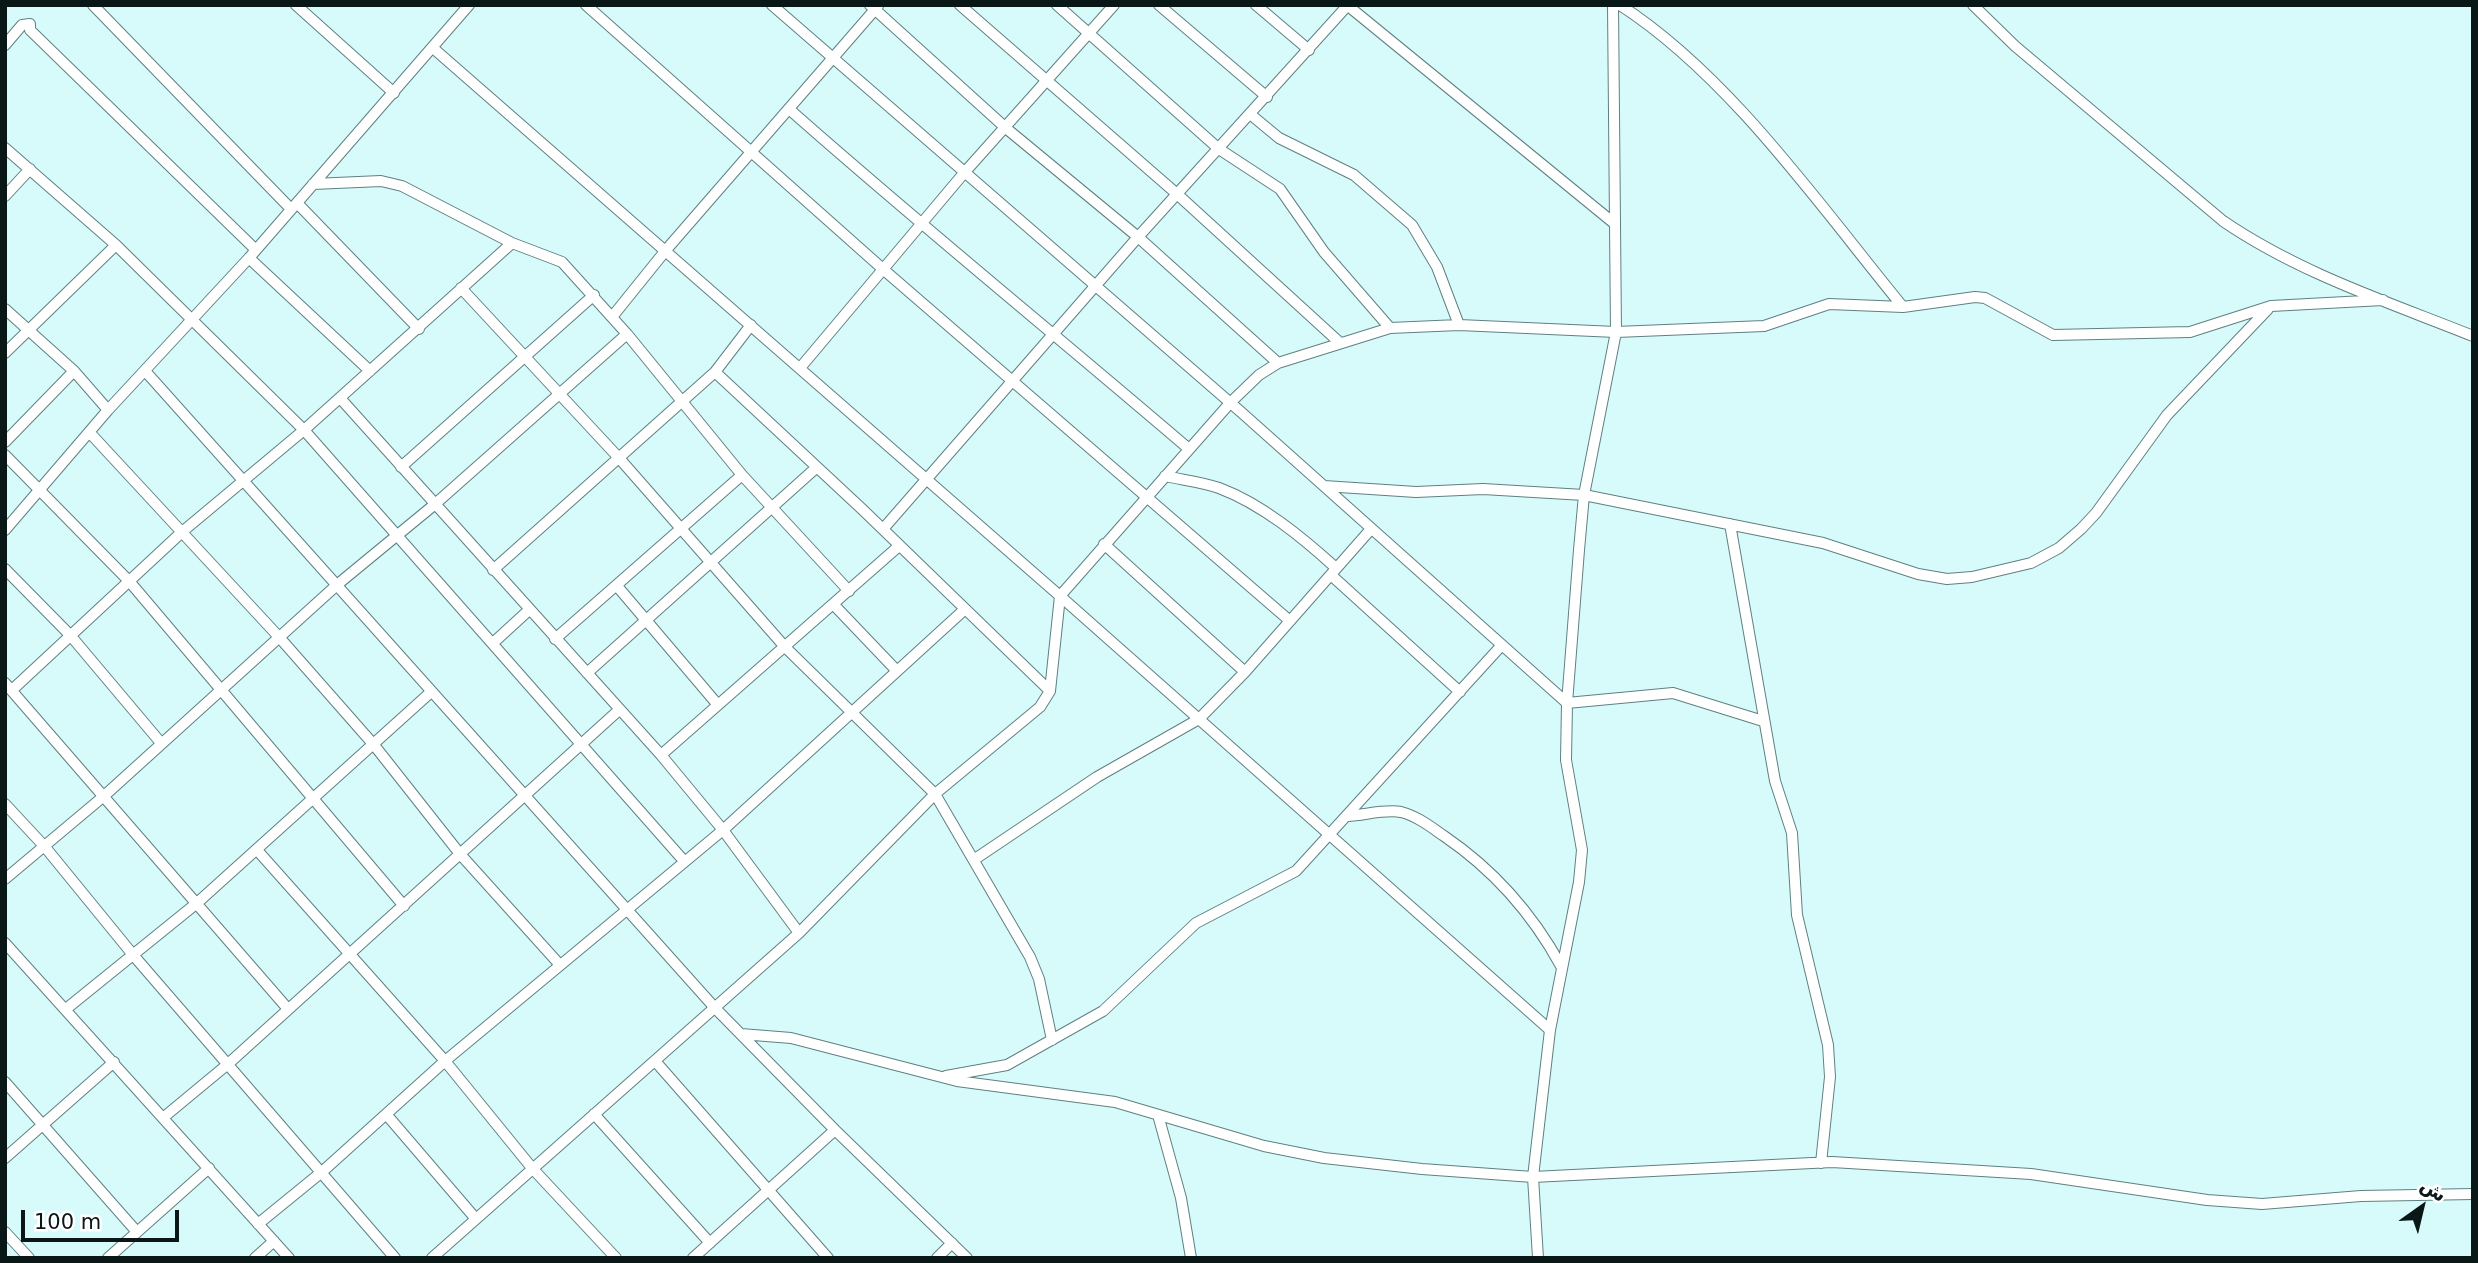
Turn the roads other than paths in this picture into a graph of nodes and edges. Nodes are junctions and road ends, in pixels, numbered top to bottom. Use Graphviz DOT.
graph roads {
  1 [pos="93,5"];
  2 [pos="296,5"];
  3 [pos="469,5"];
  4 [pos="586,5"];
  5 [pos="772,5"];
  6 [pos="960,5"];
  7 [pos="1057,5"];
  8 [pos="1114,5"];
  9 [pos="1158,5"];
  10 [pos="1256,5"];
  11 [pos="1347,5"];
  12 [pos="1613,5"];
  13 [pos="1620,5"];
  14 [pos="1973,5"];
  15 [pos="874,7"];
  16 [pos="1090,33"];
  17 [pos="5,45"];
  18 [pos="433,48"];
  19 [pos="1309,50"];
  20 [pos="833,57"];
  21 [pos="1048,80"];
  22 [pos="394,93"];
  23 [pos="1267,97"];
  24 [pos="789,109"];
  25 [pos="1250,114"];
  26 [pos="1007,129"];
  27 [pos="5,148"];
  28 [pos="1219,149"];
  29 [pos="752,151"];
  30 [pos="30,169"];
  31 [pos="964,173"];
  32 [pos="313,184"];
  33 [pos="1177,194"];
  34 [pos="5,196"];
  35 [pos="294,206"];
  36 [pos="1615,224"];
  37 [pos="921,226"];
  38 [pos="1138,237"];
  39 [pos="512,243"];
  40 [pos="116,245"];
  41 [pos="666,250"];
  42 [pos="252,254"];
  43 [pos="884,270"];
  44 [pos="1095,286"];
  45 [pos="461,288"];
  46 [pos="594,295"];
  47 [pos="2383,300"];
  48 [pos="2271,306"];
  49 [pos="1903,307"];
  50 [pos="5,309"];
  51 [pos="612,317"];
  52 [pos="192,323"];
  53 [pos="751,325"];
  54 [pos="1459,325"];
  55 [pos="30,328"];
  56 [pos="1390,328"];
  57 [pos="419,329"];
  58 [pos="1616,332"];
  59 [pos="1054,333"];
  60 [pos="627,334"];
  61 [pos="2473,336"];
  62 [pos="1339,342"];
  63 [pos="5,353"];
  64 [pos="525,356"];
  65 [pos="1278,363"];
  66 [pos="800,368"];
  67 [pos="74,370"];
  68 [pos="370,371"];
  69 [pos="146,372"];
  70 [pos="715,372"];
  71 [pos="1014,380"];
  72 [pos="560,393"];
  73 [pos="340,398"];
  74 [pos="681,402"];
  75 [pos="1230,402"];
  76 [pos="108,410"];
  77 [pos="304,430"];
  78 [pos="90,433"];
  79 [pos="5,442"];
  80 [pos="1189,449"];
  81 [pos="5,455"];
  82 [pos="619,458"];
  83 [pos="401,467"];
  84 [pos="817,467"];
  85 [pos="742,475"];
  86 [pos="1166,476"];
  87 [pos="926,480"];
  88 [pos="244,481"];
  89 [pos="1323,486"];
  90 [pos="40,491"];
  91 [pos="1584,495"];
  92 [pos="1148,496"];
  93 [pos="434,505"];
  94 [pos="772,509"];
  95 [pos="1730,524"];
  96 [pos="680,529"];
  97 [pos="883,529"];
  98 [pos="1371,529"];
  99 [pos="5,530"];
  100 [pos="182,532"];
  101 [pos="398,534"];
  102 [pos="1104,544"];
  103 [pos="900,546"];
  104 [pos="712,565"];
  105 [pos="5,569"];
  106 [pos="493,570"];
  107 [pos="1333,572"];
  108 [pos="129,581"];
  109 [pos="338,584"];
  110 [pos="617,586"];
  111 [pos="849,591"];
  112 [pos="1060,596"];
  113 [pos="834,604"];
  114 [pos="529,610"];
  115 [pos="964,610"];
  116 [pos="648,621"];
  117 [pos="1290,621"];
  118 [pos="70,635"];
  119 [pos="279,637"];
  120 [pos="555,639"];
  121 [pos="493,643"];
  122 [pos="1500,646"];
  123 [pos="785,647"];
  124 [pos="897,671"];
  125 [pos="1245,672"];
  126 [pos="587,673"];
  127 [pos="8,687"];
  128 [pos="221,690"];
  129 [pos="1050,691"];
  130 [pos="431,692"];
  131 [pos="1460,692"];
  132 [pos="1567,704"];
  133 [pos="718,705"];
  134 [pos="619,710"];
  135 [pos="853,712"];
  136 [pos="1199,719"];
  137 [pos="1763,721"];
  138 [pos="162,743"];
  139 [pos="582,743"];
  140 [pos="374,745"];
  141 [pos="661,755"];
  142 [pos="935,794"];
  143 [pos="104,796"];
  144 [pos="524,797"];
  145 [pos="314,798"];
  146 [pos="5,804"];
  147 [pos="1348,816"];
  148 [pos="723,830"];
  149 [pos="1331,835"];
  150 [pos="45,846"];
  151 [pos="257,850"];
  152 [pos="460,854"];
  153 [pos="975,859"];
  154 [pos="684,861"];
  155 [pos="5,879"];
  156 [pos="197,903"];
  157 [pos="404,906"];
  158 [pos="625,910"];
  159 [pos="799,933"];
  160 [pos="5,943"];
  161 [pos="349,953"];
  162 [pos="134,956"];
  163 [pos="560,965"];
  164 [pos="1562,966"];
  165 [pos="715,1008"];
  166 [pos="66,1009"];
  167 [pos="288,1009"];
  168 [pos="1550,1030"];
  169 [pos="741,1034"];
  170 [pos="1052,1040"];
  171 [pos="445,1061"];
  172 [pos="655,1061"];
  173 [pos="114,1062"];
  174 [pos="228,1064"];
  175 [pos="940,1077"];
  176 [pos="5,1082"];
  177 [pos="386,1114"];
  178 [pos="594,1114"];
  179 [pos="1158,1115"];
  180 [pos="164,1117"];
  181 [pos="43,1125"];
  182 [pos="835,1130"];
  183 [pos="5,1158"];
  184 [pos="1821,1163"];
  185 [pos="209,1168"];
  186 [pos="533,1168"];
  187 [pos="323,1171"];
  188 [pos="1533,1177"];
  189 [pos="769,1190"];
  190 [pos="2473,1194"];
  191 [pos="476,1219"];
  192 [pos="258,1224"];
  193 [pos="5,1232"];
  194 [pos="137,1232"];
  195 [pos="274,1241"];
  196 [pos="710,1243"];
  197 [pos="952,1243"];
  198 [pos="29,1258"];
  199 [pos="108,1258"];
  200 [pos="255,1258"];
  201 [pos="289,1258"];
  202 [pos="395,1258"];
  203 [pos="432,1258"];
  204 [pos="616,1258"];
  205 [pos="693,1258"];
  206 [pos="828,1258"];
  207 [pos="937,1258"];
  208 [pos="967,1258"];
  209 [pos="1191,1258"];
  210 [pos="1538,1258"];
  1 -- 35 [label="street"];
  2 -- 22 [label="street"];
  3 -- 18 [label="street"];
  4 -- 29 [label="street"];
  5 -- 20 [label="street"];
  6 -- 21 [label="street"];
  7 -- 16 [label="street"];
  8 -- 16 [label="street"];
  9 -- 23 [label="street"];
  10 -- 19 [label="street"];
  11 -- 19 [label="street"];
  11 -- 36 [label="street"];
  12 -- 36 [label="street"];
  13 -- 49 [label="street"];
  14 -- 47 [label="street"];
  15 -- 20 [label="street"];
  15 -- 26 [label="street"];
  16 -- 21 [label="street"];
  16 -- 28 [label="street"];
  17 -- 42 [label="street"];
  18 -- 22 [label="street"];
  18 -- 41 [label="street"];
  19 -- 23 [label="street"];
  20 -- 24 [label="street"];
  20 -- 31 [label="street"];
  21 -- 26 [label="street"];
  21 -- 33 [label="street"];
  22 -- 32 [label="street"];
  23 -- 25 [label="street"];
  24 -- 29 [label="street"];
  24 -- 37 [label="street"];
  25 -- 28 [label="street"];
  25 -- 54 [label="street"];
  26 -- 31 [label="street"];
  26 -- 38 [label="street"];
  27 -- 30 [label="street"];
  28 -- 33 [label="street"];
  28 -- 56 [label="street"];
  29 -- 41 [label="street"];
  29 -- 43 [label="street"];
  30 -- 34 [label="street"];
  30 -- 40 [label="street"];
  31 -- 37 [label="street"];
  31 -- 44 [label="street"];
  32 -- 35 [label="street"];
  32 -- 39 [label="street"];
  33 -- 38 [label="street"];
  33 -- 62 [label="street"];
  35 -- 42 [label="street"];
  35 -- 57 [label="street"];
  36 -- 58 [label="street"];
  37 -- 43 [label="street"];
  37 -- 59 [label="street"];
  38 -- 44 [label="street"];
  38 -- 65 [label="street"];
  39 -- 45 [label="street"];
  39 -- 46 [label="street"];
  40 -- 52 [label="street"];
  40 -- 55 [label="street"];
  41 -- 51 [label="street"];
  41 -- 53 [label="street"];
  42 -- 52 [label="street"];
  42 -- 68 [label="street"];
  43 -- 66 [label="street"];
  43 -- 71 [label="street"];
  44 -- 59 [label="street"];
  44 -- 75 [label="street"];
  45 -- 57 [label="street"];
  45 -- 64 [label="street"];
  46 -- 51 [label="street"];
  46 -- 64 [label="street"];
  47 -- 48 [label="street"];
  47 -- 61 [label="street"];
  48 -- 49 [label="street"];
  48 -- 95 [label="street"];
  49 -- 58 [label="street"];
  50 -- 55 [label="street"];
  51 -- 60 [label="street"];
  52 -- 69 [label="street"];
  52 -- 77 [label="street"];
  53 -- 66 [label="street"];
  53 -- 70 [label="street"];
  54 -- 56 [label="street"];
  54 -- 58 [label="street"];
  55 -- 63 [label="street"];
  55 -- 67 [label="street"];
  56 -- 62 [label="street"];
  57 -- 68 [label="street"];
  58 -- 91 [label="street"];
  59 -- 71 [label="street"];
  59 -- 80 [label="street"];
  60 -- 72 [label="street"];
  60 -- 74 [label="street"];
  62 -- 65 [label="street"];
  64 -- 72 [label="street"];
  64 -- 83 [label="street"];
  65 -- 75 [label="street"];
  66 -- 87 [label="street"];
  67 -- 76 [label="street"];
  67 -- 79 [label="street"];
  68 -- 73 [label="street"];
  69 -- 76 [label="street"];
  69 -- 88 [label="street"];
  70 -- 74 [label="street"];
  70 -- 84 [label="street"];
  71 -- 87 [label="street"];
  71 -- 92 [label="street"];
  72 -- 82 [label="street"];
  72 -- 93 [label="street"];
  73 -- 77 [label="street"];
  73 -- 83 [label="street"];
  74 -- 82 [label="street"];
  74 -- 85 [label="street"];
  75 -- 80 [label="street"];
  75 -- 89 [label="street"];
  76 -- 78 [label="street"];
  77 -- 88 [label="street"];
  77 -- 101 [label="street"];
  78 -- 90 [label="street"];
  78 -- 100 [label="street"];
  80 -- 86 [label="street"];
  81 -- 90 [label="street"];
  82 -- 96 [label="street"];
  82 -- 106 [label="street"];
  83 -- 93 [label="street"];
  84 -- 94 [label="street"];
  84 -- 97 [label="street"];
  85 -- 94 [label="street"];
  85 -- 96 [label="street"];
  86 -- 92 [label="street"];
  86 -- 107 [label="street"];
  87 -- 97 [label="street"];
  87 -- 112 [label="street"];
  88 -- 100 [label="street"];
  88 -- 109 [label="street"];
  89 -- 91 [label="street"];
  89 -- 98 [label="street"];
  90 -- 99 [label="street"];
  90 -- 108 [label="street"];
  91 -- 95 [label="street"];
  91 -- 132 [label="street"];
  92 -- 102 [label="street"];
  92 -- 117 [label="street"];
  93 -- 101 [label="street"];
  93 -- 106 [label="street"];
  94 -- 104 [label="street"];
  94 -- 111 [label="street"];
  95 -- 137 [label="street"];
  96 -- 104 [label="street"];
  96 -- 110 [label="street"];
  97 -- 103 [label="street"];
  98 -- 107 [label="street"];
  98 -- 122 [label="street"];
  100 -- 108 [label="street"];
  100 -- 119 [label="street"];
  101 -- 109 [label="street"];
  101 -- 121 [label="street"];
  102 -- 112 [label="street"];
  102 -- 125 [label="street"];
  103 -- 111 [label="street"];
  103 -- 115 [label="street"];
  104 -- 116 [label="street"];
  104 -- 123 [label="street"];
  105 -- 118 [label="street"];
  106 -- 114 [label="street"];
  107 -- 117 [label="street"];
  107 -- 131 [label="street"];
  108 -- 118 [label="street"];
  108 -- 128 [label="street"];
  109 -- 119 [label="street"];
  109 -- 130 [label="street"];
  110 -- 116 [label="street"];
  110 -- 120 [label="street"];
  111 -- 113 [label="street"];
  112 -- 129 [label="street"];
  112 -- 136 [label="street"];
  113 -- 123 [label="street"];
  113 -- 124 [label="street"];
  114 -- 120 [label="street"];
  114 -- 121 [label="street"];
  115 -- 124 [label="street"];
  115 -- 129 [label="street"];
  116 -- 126 [label="street"];
  116 -- 133 [label="street"];
  117 -- 125 [label="street"];
  118 -- 127 [label="street"];
  118 -- 138 [label="street"];
  119 -- 128 [label="street"];
  119 -- 140 [label="street"];
  120 -- 126 [label="street"];
  121 -- 139 [label="street"];
  122 -- 131 [label="street"];
  122 -- 132 [label="street"];
  123 -- 133 [label="street"];
  123 -- 135 [label="street"];
  124 -- 135 [label="street"];
  125 -- 136 [label="street"];
  126 -- 134 [label="street"];
  127 -- 143 [label="street"];
  128 -- 138 [label="street"];
  128 -- 145 [label="street"];
  129 -- 142 [label="street"];
  130 -- 140 [label="street"];
  130 -- 144 [label="street"];
  131 -- 147 [label="street"];
  132 -- 137 [label="street"];
  132 -- 164 [label="street"];
  133 -- 141 [label="street"];
  134 -- 139 [label="street"];
  134 -- 141 [label="street"];
  135 -- 142 [label="street"];
  135 -- 148 [label="street"];
  136 -- 149 [label="street"];
  136 -- 153 [label="street"];
  137 -- 184 [label="street"];
  138 -- 143 [label="street"];
  139 -- 144 [label="street"];
  139 -- 154 [label="street"];
  140 -- 145 [label="street"];
  140 -- 152 [label="street"];
  141 -- 148 [label="street"];
  142 -- 153 [label="street"];
  142 -- 159 [label="street"];
  143 -- 150 [label="street"];
  143 -- 156 [label="street"];
  144 -- 152 [label="street"];
  144 -- 158 [label="street"];
  145 -- 151 [label="street"];
  145 -- 157 [label="street"];
  146 -- 150 [label="street"];
  147 -- 149 [label="street"];
  147 -- 164 [label="street"];
  148 -- 154 [label="street"];
  148 -- 159 [label="street"];
  149 -- 168 [label="street"];
  149 -- 170 [label="street"];
  150 -- 155 [label="street"];
  150 -- 162 [label="street"];
  151 -- 156 [label="street"];
  151 -- 161 [label="street"];
  152 -- 157 [label="street"];
  152 -- 163 [label="street"];
  153 -- 170 [label="street"];
  154 -- 158 [label="street"];
  156 -- 162 [label="street"];
  156 -- 167 [label="street"];
  157 -- 161 [label="street"];
  158 -- 163 [label="street"];
  158 -- 165 [label="street"];
  159 -- 165 [label="street"];
  160 -- 166 [label="street"];
  161 -- 167 [label="street"];
  161 -- 171 [label="street"];
  162 -- 166 [label="street"];
  162 -- 174 [label="street"];
  163 -- 171 [label="street"];
  164 -- 168 [label="street"];
  165 -- 169 [label="street"];
  165 -- 172 [label="street"];
  166 -- 173 [label="street"];
  167 -- 174 [label="street"];
  168 -- 188 [label="street"];
  169 -- 175 [label="street"];
  169 -- 182 [label="street"];
  170 -- 175 [label="street"];
  171 -- 177 [label="street"];
  171 -- 186 [label="street"];
  172 -- 178 [label="street"];
  172 -- 189 [label="street"];
  173 -- 180 [label="street"];
  173 -- 181 [label="street"];
  174 -- 180 [label="street"];
  174 -- 187 [label="street"];
  175 -- 179 [label="street"];
  176 -- 181 [label="street"];
  177 -- 187 [label="street"];
  177 -- 191 [label="street"];
  178 -- 186 [label="street"];
  178 -- 196 [label="street"];
  179 -- 188 [label="street"];
  179 -- 209 [label="street"];
  180 -- 185 [label="street"];
  181 -- 183 [label="street"];
  181 -- 194 [label="street"];
  182 -- 189 [label="street"];
  182 -- 197 [label="street"];
  184 -- 188 [label="street"];
  184 -- 190 [label="street"];
  185 -- 192 [label="street"];
  185 -- 194 [label="street"];
  186 -- 191 [label="street"];
  186 -- 204 [label="street"];
  187 -- 192 [label="street"];
  187 -- 202 [label="street"];
  188 -- 210 [label="street"];
  189 -- 196 [label="street"];
  189 -- 206 [label="street"];
  191 -- 203 [label="street"];
  192 -- 195 [label="street"];
  193 -- 198 [label="street"];
  194 -- 199 [label="street"];
  195 -- 200 [label="street"];
  195 -- 201 [label="street"];
  196 -- 205 [label="street"];
  197 -- 207 [label="street"];
  197 -- 208 [label="street"];
}
